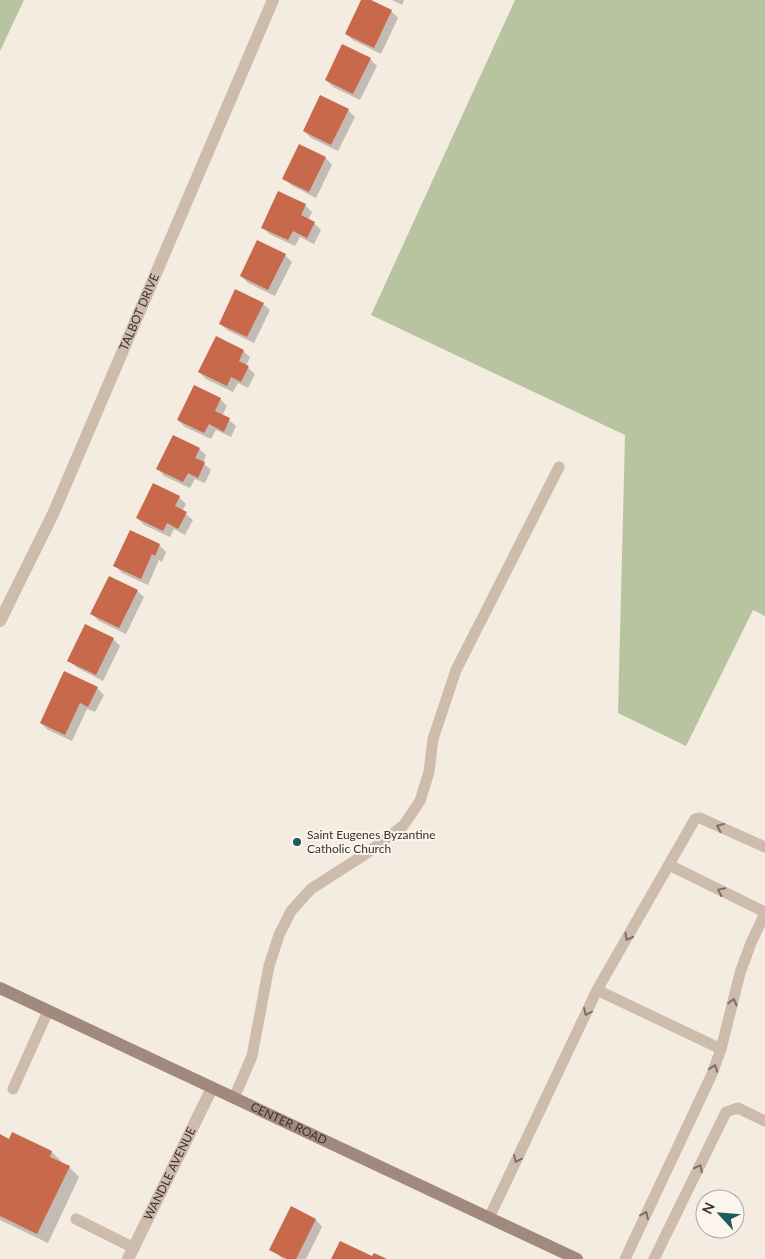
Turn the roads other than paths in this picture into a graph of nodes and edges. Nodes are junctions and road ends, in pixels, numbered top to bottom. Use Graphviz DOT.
graph roads {
  1 [pos="273,0"];
  2 [pos="559,467"];
  3 [pos="0,621"];
  4 [pos="765,847"];
  5 [pos="669,865"];
  6 [pos="765,913"];
  7 [pos="0,988"];
  8 [pos="597,990"];
  9 [pos="48,1011"];
  10 [pos="721,1049"];
  11 [pos="212,1088"];
  12 [pos="13,1089"];
  13 [pos="234,1098"];
  14 [pos="765,1121"];
  15 [pos="489,1218"];
  16 [pos="76,1219"];
  17 [pos="131,1253"];
  18 [pos="577,1259"];
  19 [pos="625,1259"];
  20 [pos="654,1259"];
  1 -- 3 [label="street, TALBOT DRIVE"];
  2 -- 13 [label="lane"];
  4 -- 5 [label="lane, one-way"];
  6 -- 5 [label="lane, one-way"];
  5 -- 8 [label="lane, one-way"];
  10 -- 6 [label="lane, one-way"];
  7 -- 9 [label="main road, CENTER ROAD"];
  8 -- 10 [label="lane"];
  8 -- 15 [label="lane, one-way"];
  9 -- 11 [label="main road, CENTER ROAD"];
  9 -- 12 [label="lane"];
  19 -- 10 [label="lane, one-way"];
  11 -- 13 [label="main road, CENTER ROAD"];
  11 -- 17 [label="street, WANDLE AVENUE"];
  13 -- 15 [label="main road, CENTER ROAD"];
  20 -- 14 [label="lane, one-way"];
  15 -- 18 [label="main road, CENTER ROAD"];
  16 -- 17 [label="lane"];
}
